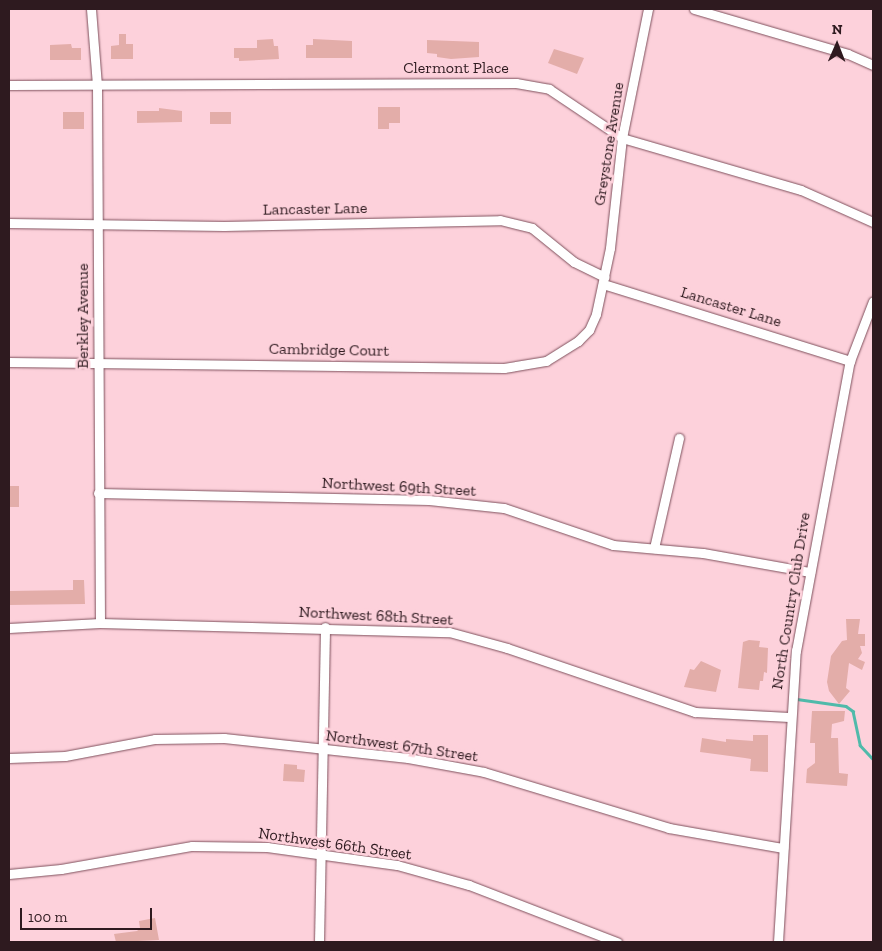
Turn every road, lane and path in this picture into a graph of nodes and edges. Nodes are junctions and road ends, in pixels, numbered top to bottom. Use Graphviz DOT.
graph roads {
  1 [pos="91,9"];
  2 [pos="648,9"];
  3 [pos="694,9"];
  4 [pos="873,65"];
  5 [pos="97,85"];
  6 [pos="9,86"];
  7 [pos="622,138"];
  8 [pos="873,222"];
  9 [pos="9,223"];
  10 [pos="97,223"];
  11 [pos="604,280"];
  12 [pos="873,301"];
  13 [pos="98,361"];
  14 [pos="850,361"];
  15 [pos="9,362"];
  16 [pos="679,438"];
  17 [pos="98,493"];
  18 [pos="654,548"];
  19 [pos="810,572"];
  20 [pos="100,622"];
  21 [pos="9,628"];
  22 [pos="325,628"];
  23 [pos="789,717"];
  24 [pos="322,750"];
  25 [pos="9,758"];
  26 [pos="783,848"];
  27 [pos="320,853"];
  28 [pos="9,874"];
  29 [pos="319,942"];
  30 [pos="613,942"];
  31 [pos="778,942"];
  1 -- 5 [label="street, Berkley Avenue"];
  2 -- 7 [label="street, Greystone Avenue"];
  3 -- 4 [label="street"];
  5 -- 6 [label="street, Clermont Place"];
  5 -- 7 [label="street, Clermont Place"];
  5 -- 10 [label="street, Berkley Avenue"];
  7 -- 8 [label="street, Clermont Place"];
  7 -- 11 [label="street, Greystone Avenue"];
  9 -- 10 [label="street, Lancaster Lane"];
  10 -- 11 [label="street, Lancaster Lane"];
  10 -- 13 [label="street, Berkley Avenue"];
  11 -- 13 [label="street, Cambridge Court"];
  11 -- 14 [label="street, Lancaster Lane"];
  12 -- 14 [label="street, North Country Club Drive"];
  13 -- 15 [label="street, Cambridge Court"];
  13 -- 17 [label="street, Berkley Avenue"];
  14 -- 19 [label="street, North Country Club Drive"];
  16 -- 18 [label="street"];
  17 -- 18 [label="street, Northwest 69th Street"];
  17 -- 20 [label="street, Berkley Avenue"];
  18 -- 19 [label="street, Northwest 69th Street"];
  19 -- 23 [label="street, North Country Club Drive"];
  20 -- 21 [label="street, Northwest 68th Street"];
  20 -- 22 [label="street, Northwest 68th Street"];
  22 -- 23 [label="street, Northwest 68th Street"];
  22 -- 24 [label="street"];
  23 -- 26 [label="street, North Country Club Drive"];
  24 -- 25 [label="street, Northwest 67th Street"];
  24 -- 26 [label="street, Northwest 67th Street"];
  24 -- 27 [label="street"];
  26 -- 31 [label="street, North Country Club Drive"];
  27 -- 28 [label="street, Northwest 66th Street"];
  27 -- 29 [label="street"];
  27 -- 30 [label="street, Northwest 66th Street"];
}
